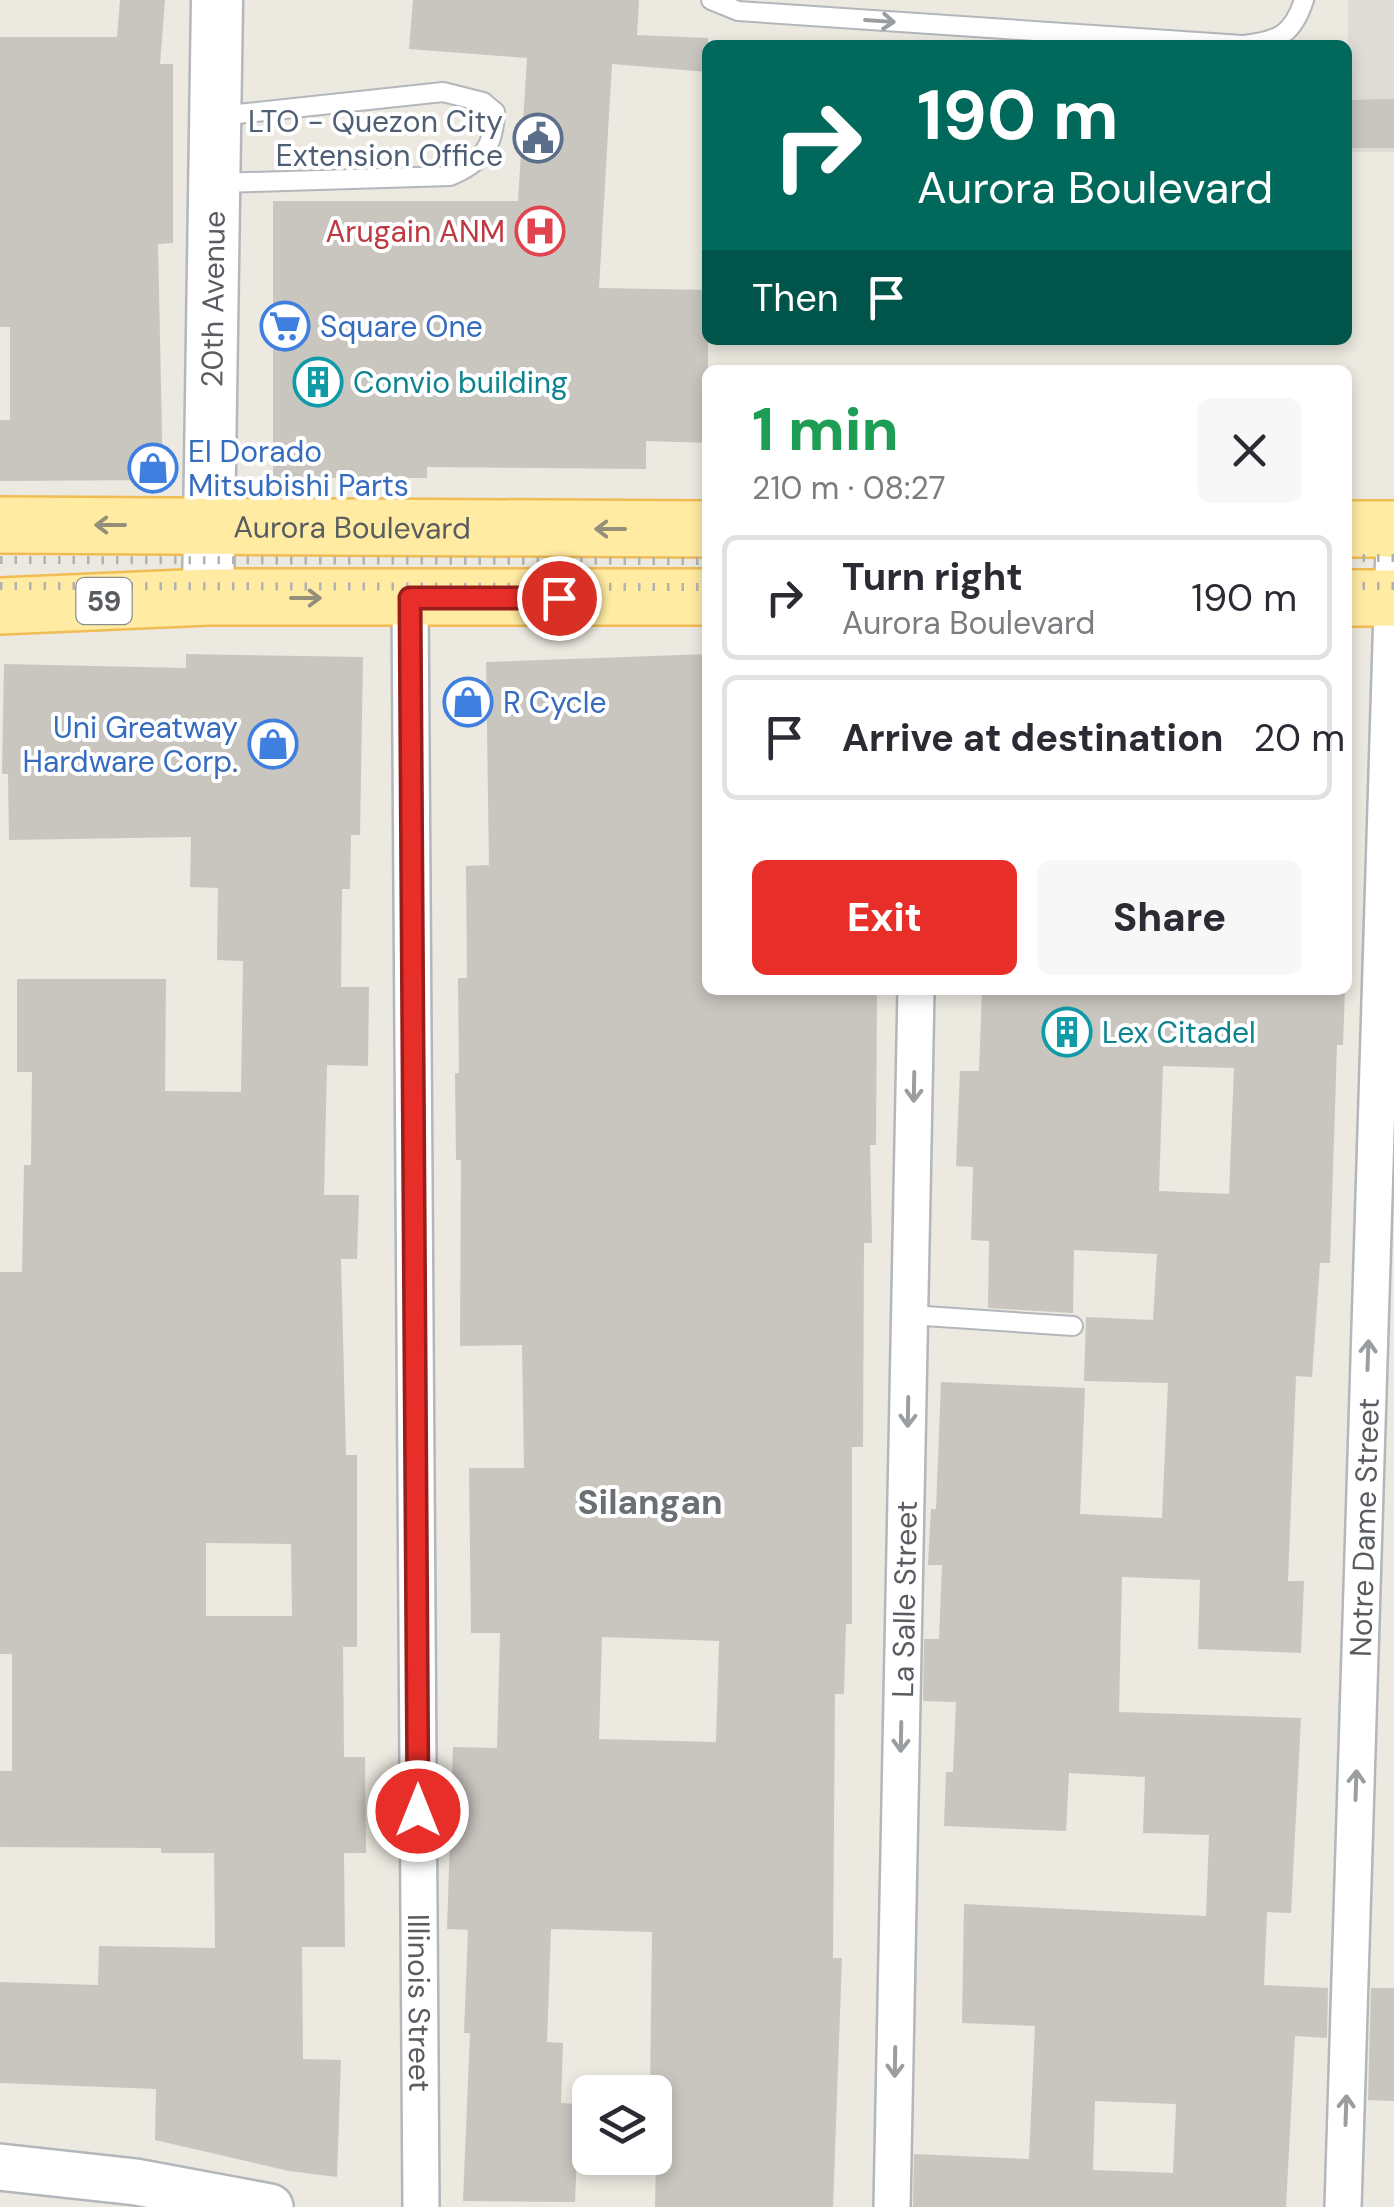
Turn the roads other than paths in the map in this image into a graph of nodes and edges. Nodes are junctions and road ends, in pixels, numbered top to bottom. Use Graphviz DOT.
graph roads {
  1 [pos="217,0"];
  2 [pos="711,0"];
  3 [pos="1304,0"];
  4 [pos="1169,40"];
  5 [pos="1271,40"];
  6 [pos="214,117"];
  7 [pos="212,183"];
  8 [pos="0,524"];
  9 [pos="207,526"];
  10 [pos="1352,529"];
  11 [pos="1394,529"];
  12 [pos="702,530"];
  13 [pos="1381,585"];
  14 [pos="208,597"];
  15 [pos="410,598"];
  16 [pos="702,598"];
  17 [pos="0,606"];
  18 [pos="916,995"];
  19 [pos="910,1315"];
  20 [pos="1073,1326"];
  21 [pos="0,2167"];
  22 [pos="270,2207"];
  23 [pos="421,2207"];
  24 [pos="892,2207"];
  25 [pos="1343,2207"];
  1 -- 6 [label="main road, 20th Avenue"];
  2 -- 4 [label="lane, one-way"];
  3 -- 5 [label="lane"];
  6 -- 7 [label="main road, 20th Avenue"];
  6 -- 7 [label="lane"];
  7 -- 9 [label="main road, 20th Avenue"];
  9 -- 8 [label="main road, Aurora Boulevard, one-way"];
  12 -- 9 [label="main road, Aurora Boulevard, one-way"];
  9 -- 14 [label="main road, 20th Avenue"];
  10 -- 11 [label="main road"];
  25 -- 13 [label="street, Notre Dame Street, one-way"];
  14 -- 15 [label="main road, 59, one-way"];
  14 -- 17 [label="main road, 59"];
  15 -- 16 [label="main road, 59"];
  15 -- 23 [label="street, Illinois Street"];
  18 -- 19 [label="street, La Salle Street, one-way"];
  19 -- 20 [label="lane"];
  19 -- 24 [label="street, La Salle Street, one-way"];
  21 -- 22 [label="street"];
}
